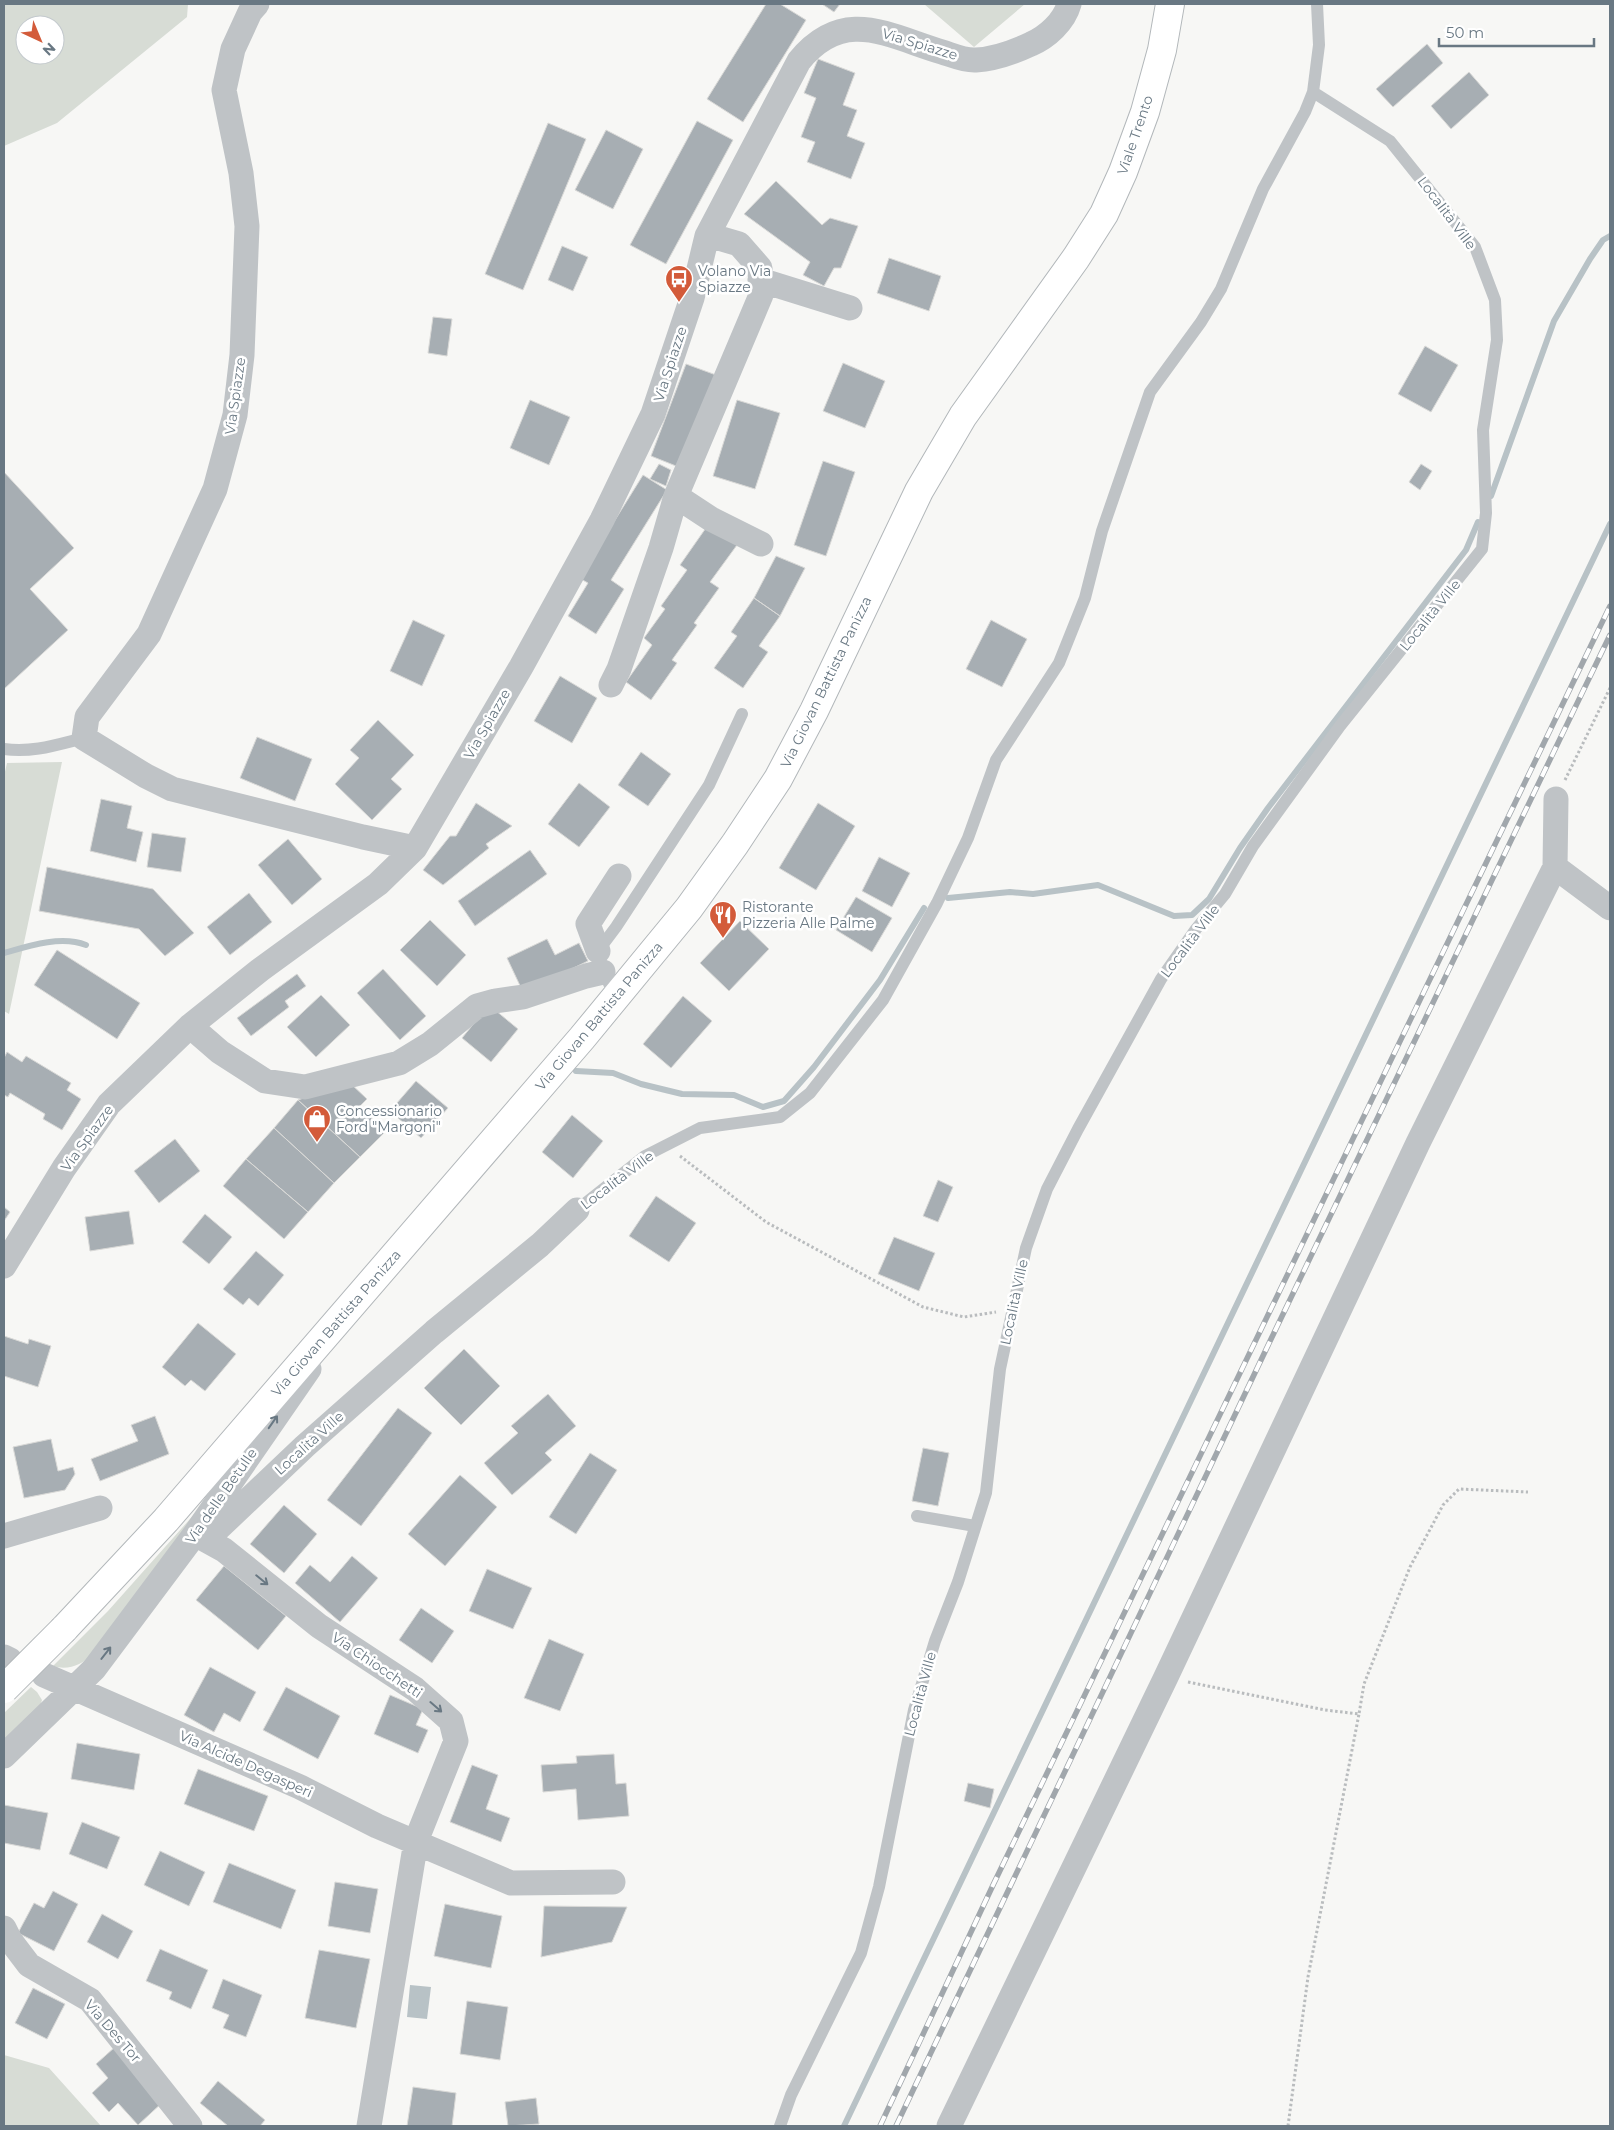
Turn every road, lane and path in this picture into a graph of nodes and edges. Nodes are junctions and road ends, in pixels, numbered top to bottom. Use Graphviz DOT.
graph roads {
  1 [pos="257,4"];
  2 [pos="1069,4"];
  3 [pos="1170,4"];
  4 [pos="1317,4"];
  5 [pos="1313,92"];
  6 [pos="707,236"];
  7 [pos="1076,258"];
  8 [pos="760,280"];
  9 [pos="850,308"];
  10 [pos="676,496"];
  11 [pos="761,544"];
  12 [pos="611,685"];
  13 [pos="1610,688"];
  14 [pos="742,714"];
  15 [pos="84,738"];
  16 [pos="4,749"];
  17 [pos="1556,799"];
  18 [pos="415,848"];
  19 [pos="1555,867"];
  20 [pos="619,876"];
  21 [pos="1610,908"];
  22 [pos="600,962"];
  23 [pos="616,997"];
  24 [pos="190,1026"];
  25 [pos="665,1145"];
  26 [pos="577,1210"];
  27 [pos="4,1266"];
  28 [pos="360,1295"];
  29 [pos="1013,1309"];
  30 [pos="1528,1492"];
  31 [pos="100,1508"];
  32 [pos="917,1516"];
  33 [pos="975,1526"];
  34 [pos="4,1536"];
  35 [pos="208,1542"];
  36 [pos="44,1675"];
  37 [pos="1166,1677"];
  38 [pos="4,1689"];
  39 [pos="74,1690"];
  40 [pos="1359,1714"];
  41 [pos="4,1756"];
  42 [pos="416,1841"];
  43 [pos="613,1882"];
  44 [pos="4,1928"];
  45 [pos="190,2126"];
  46 [pos="369,2126"];
  47 [pos="780,2126"];
  48 [pos="949,2126"];
  49 [pos="1288,2126"];
  1 -- 15 [label="street, Via Spiazze"];
  2 -- 6 [label="street, Via Spiazze"];
  3 -- 7 [label="main road, Viale Trento"];
  4 -- 5 [label="lane"];
  5 -- 25 [label="lane, Località Ville"];
  5 -- 29 [label="lane, Località Ville"];
  6 -- 8 [label="street"];
  6 -- 18 [label="street, Via Spiazze"];
  7 -- 23 [label="main road, Via Giovan Battista Panizza"];
  8 -- 9 [label="street"];
  8 -- 10 [label="street"];
  10 -- 11 [label="street"];
  10 -- 12 [label="street"];
  13 -- 17 [label="path"];
  14 -- 22 [label="lane"];
  15 -- 16 [label="lane"];
  15 -- 18 [label="street"];
  17 -- 19 [label="street"];
  18 -- 24 [label="street, Via Spiazze"];
  19 -- 21 [label="street"];
  19 -- 37 [label="street"];
  20 -- 22 [label="street"];
  22 -- 23 [label="lane"];
  22 -- 24 [label="street"];
  23 -- 28 [label="main road, Via Giovan Battista Panizza"];
  24 -- 27 [label="street, Via Spiazze"];
  25 -- 26 [label="lane, Località Ville"];
  25 -- 29 [label="path"];
  26 -- 35 [label="street, Località Ville"];
  35 -- 28 [label="street, Via delle Betulle, one-way"];
  28 -- 38 [label="main road, Via Giovan Battista Panizza, bridge"];
  29 -- 33 [label="lane, Località Ville"];
  30 -- 40 [label="path"];
  31 -- 34 [label="street"];
  32 -- 33 [label="lane"];
  33 -- 47 [label="lane, Località Ville"];
  39 -- 35 [label="street, Via delle Betulle, one-way"];
  35 -- 42 [label="street, Via Chiocchetti, one-way"];
  36 -- 39 [label="street, Via Alcide Degasperi"];
  37 -- 40 [label="path"];
  37 -- 48 [label="street"];
  39 -- 41 [label="street, Via delle Betulle"];
  39 -- 42 [label="street, Via Alcide Degasperi"];
  40 -- 49 [label="path"];
  42 -- 43 [label="street, Via Alcide Degasperi"];
  42 -- 46 [label="street"];
  44 -- 45 [label="street, Via Des Tor"];
}
